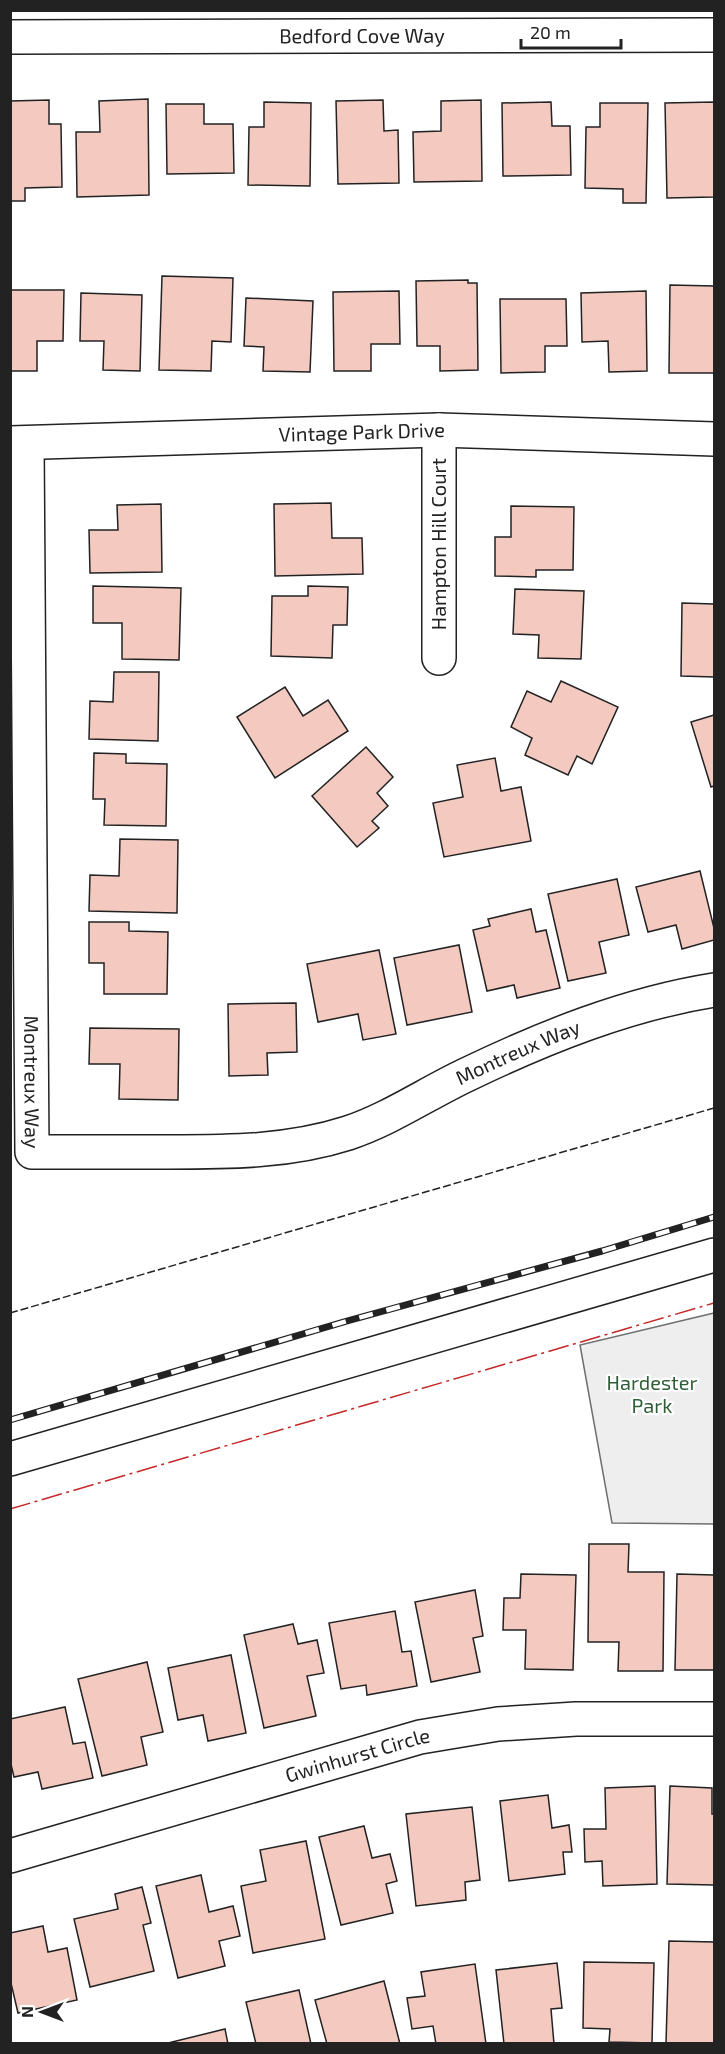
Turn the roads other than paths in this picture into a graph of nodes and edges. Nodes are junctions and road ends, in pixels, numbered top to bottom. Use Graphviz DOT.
graph roads {
  1 [pos="714,35"];
  2 [pos="10,37"];
  3 [pos="439,430"];
  4 [pos="714,440"];
  5 [pos="19,442"];
  6 [pos="439,658"];
  7 [pos="714,990"];
  8 [pos="714,1255"];
  9 [pos="10,1459"];
  10 [pos="714,1719"];
  11 [pos="10,1856"];
  1 -- 2 [label="street, Bedford Cove Way"];
  3 -- 4 [label="street, Vintage Park Drive"];
  3 -- 5 [label="street, Vintage Park Drive"];
  3 -- 6 [label="street, Hampton Hill Court"];
  5 -- 7 [label="street, Montreux Way"];
  8 -- 9 [label="street"];
  10 -- 11 [label="street, Gwinhurst Circle"];
}
